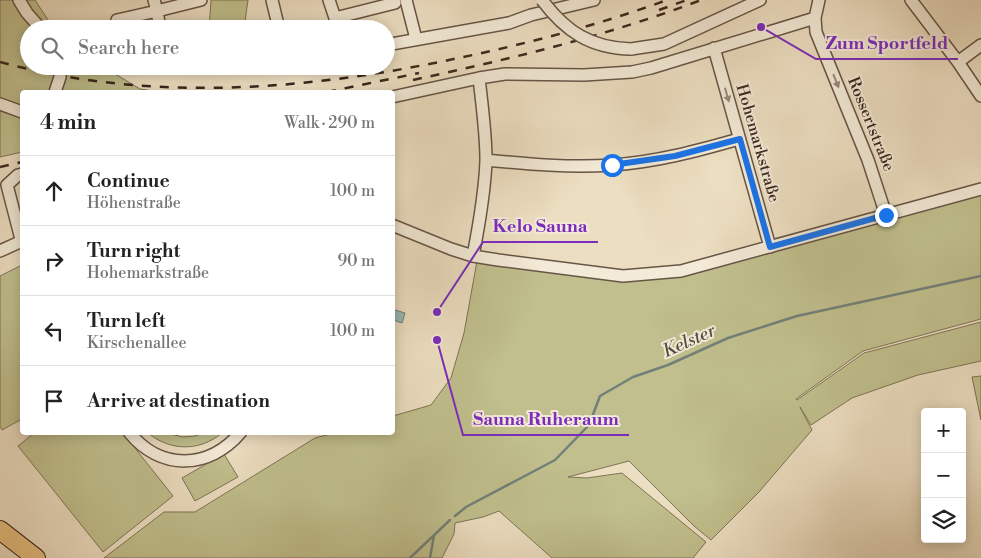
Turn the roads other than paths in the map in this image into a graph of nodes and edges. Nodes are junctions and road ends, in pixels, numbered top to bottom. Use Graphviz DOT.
graph roads {
  1 [pos="19,0"];
  2 [pos="201,0"];
  3 [pos="272,0"];
  4 [pos="329,0"];
  5 [pos="542,0"];
  6 [pos="594,0"];
  7 [pos="760,0"];
  8 [pos="819,0"];
  9 [pos="910,0"];
  10 [pos="401,2"];
  11 [pos="156,5"];
  12 [pos="815,18"];
  13 [pos="33,20"];
  14 [pos="117,20"];
  15 [pos="158,20"];
  16 [pos="277,20"];
  17 [pos="416,39"];
  18 [pos="395,43"];
  19 [pos="981,45"];
  20 [pos="714,48"];
  21 [pos="958,62"];
  22 [pos="60,75"];
  23 [pos="479,78"];
  24 [pos="55,90"];
  25 [pos="981,96"];
  26 [pos="395,97"];
  27 [pos="0,104"];
  28 [pos="20,111"];
  29 [pos="740,139"];
  30 [pos="486,160"];
  31 [pos="20,174"];
  32 [pos="981,189"];
  33 [pos="886,215"];
  34 [pos="20,224"];
  35 [pos="395,226"];
  36 [pos="20,243"];
  37 [pos="770,247"];
  38 [pos="0,251"];
  39 [pos="473,256"];
  40 [pos="132,435"];
  41 [pos="238,435"];
  42 [pos="0,530"];
  43 [pos="0,545"];
  44 [pos="16,558"];
  45 [pos="36,558"];
  1 -- 13 [label="street"];
  2 -- 11 [label="street"];
  3 -- 16 [label="street"];
  4 -- 10 [label="street"];
  5 -- 7 [label="street, bridge"];
  6 -- 17 [label="street"];
  8 -- 12 [label="street"];
  9 -- 21 [label="street"];
  10 -- 17 [label="street"];
  11 -- 14 [label="street"];
  11 -- 15 [label="street"];
  12 -- 20 [label="street"];
  12 -- 33 [label="street, Rossertstraße, one-way"];
  17 -- 18 [label="street"];
  19 -- 21 [label="street"];
  20 -- 23 [label="street"];
  20 -- 29 [label="street, Hohemarkstraße, one-way"];
  21 -- 25 [label="street"];
  22 -- 24 [label="street, bridge"];
  23 -- 26 [label="street"];
  23 -- 30 [label="street"];
  27 -- 28 [label="street"];
  29 -- 30 [label="street"];
  29 -- 37 [label="street, Hohemarkstraße"];
  30 -- 39 [label="street"];
  31 -- 34 [label="street"];
  32 -- 33 [label="street"];
  33 -- 37 [label="street"];
  35 -- 39 [label="street"];
  36 -- 38 [label="street"];
  37 -- 39 [label="street"];
  40 -- 41 [label="street"];
  42 -- 45 [label="highway"];
  43 -- 44 [label="highway"];
}
